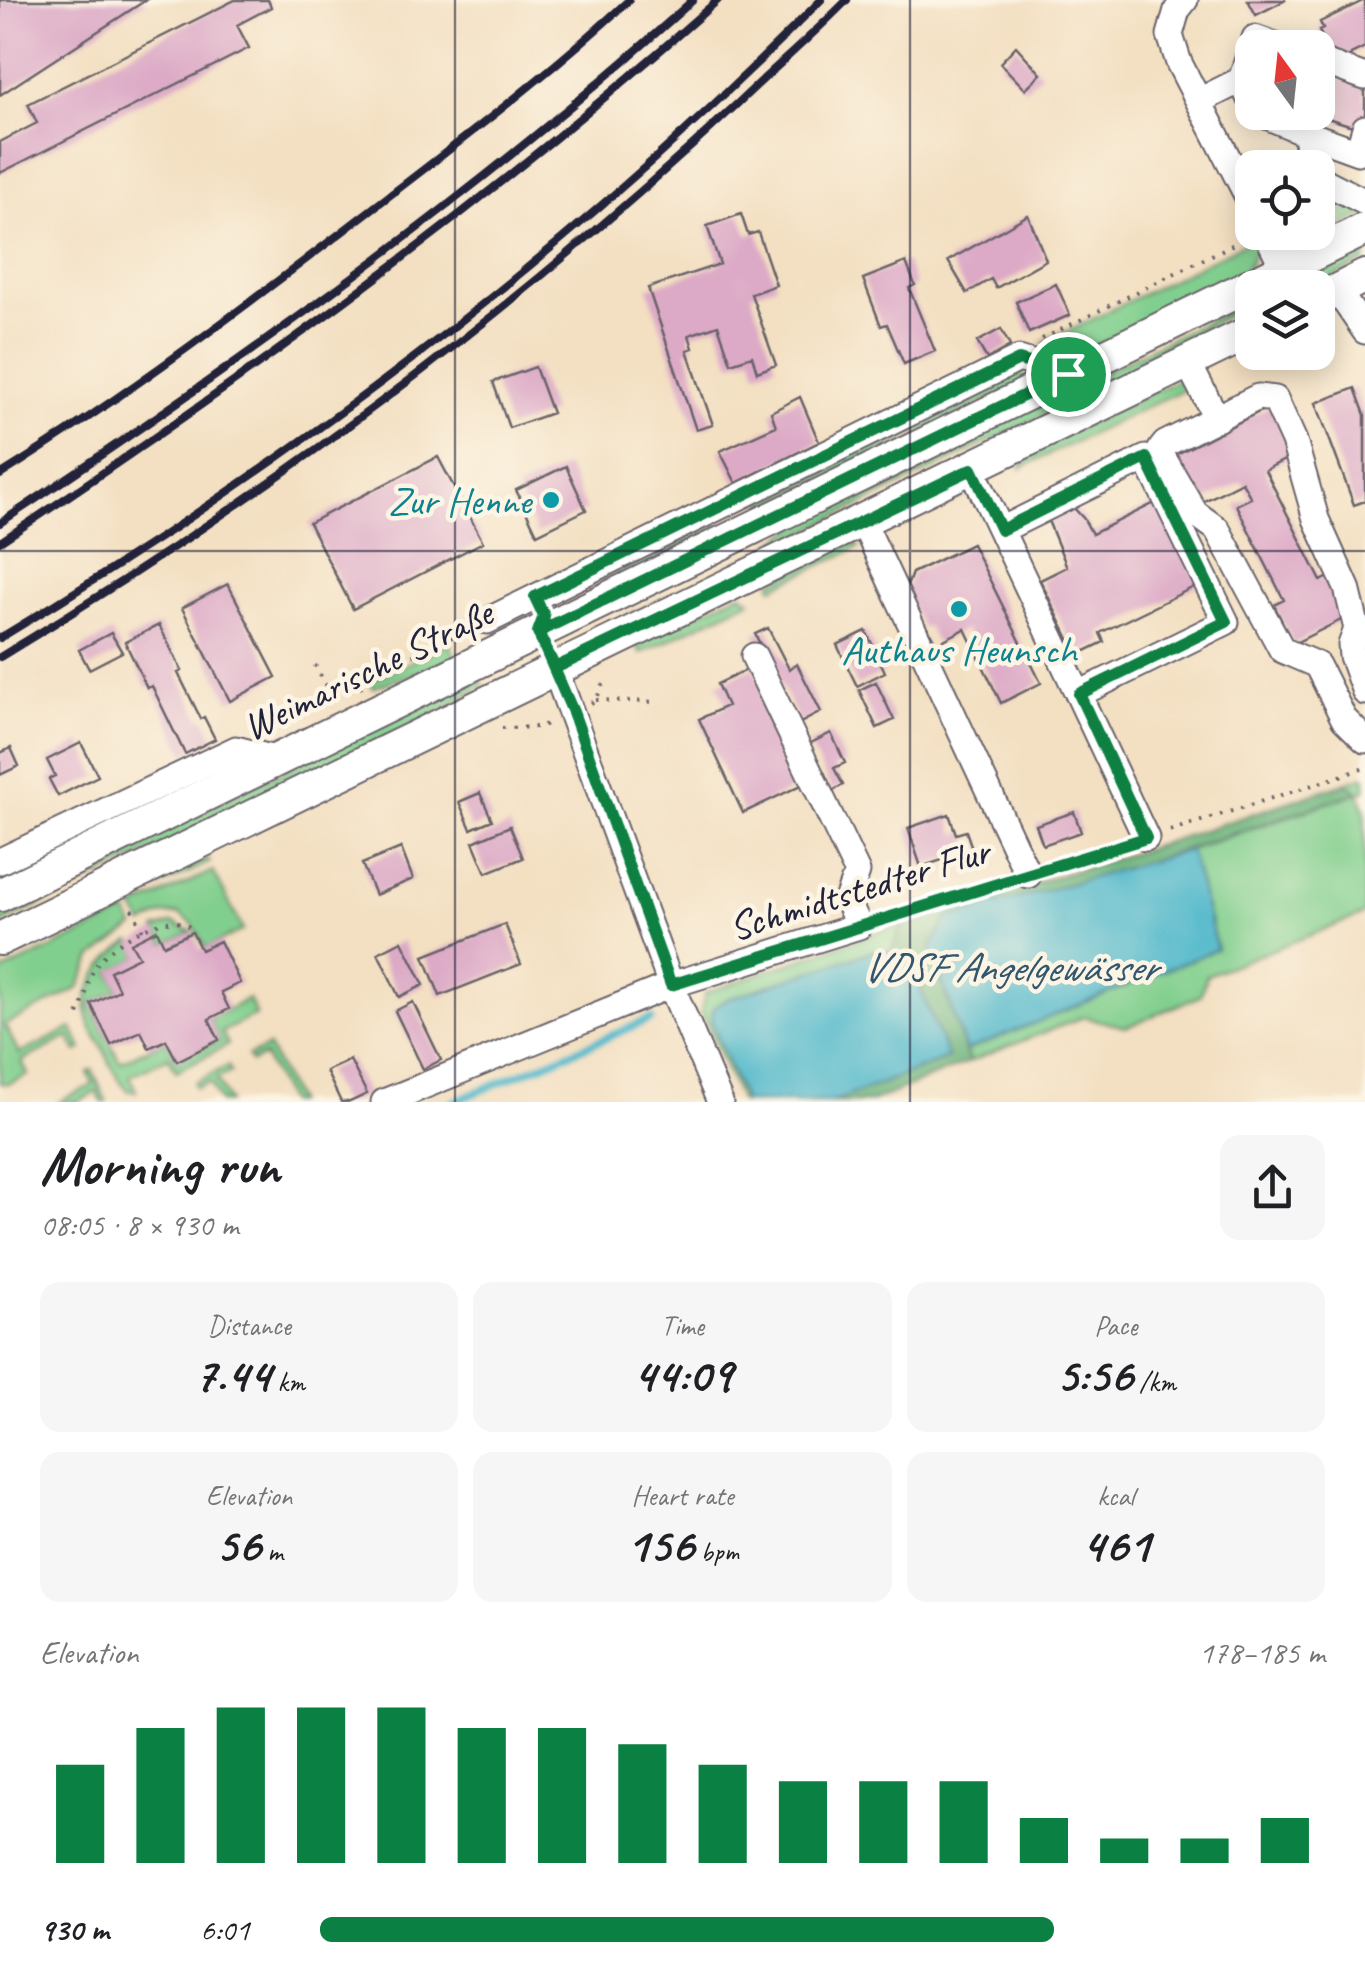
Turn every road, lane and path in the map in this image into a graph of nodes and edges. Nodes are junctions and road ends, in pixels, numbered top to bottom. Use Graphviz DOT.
graph roads {
  1 [pos="1185,0"];
  2 [pos="1335,66"];
  3 [pos="1365,77"];
  4 [pos="1235,83"];
  5 [pos="1199,102"];
  6 [pos="1365,128"];
  7 [pos="1299,130"];
  8 [pos="1311,135"];
  9 [pos="1306,150"];
  10 [pos="1235,172"];
  11 [pos="1335,187"];
  12 [pos="1365,202"];
  13 [pos="1365,229"];
  14 [pos="1235,243"];
  15 [pos="1301,270"];
  16 [pos="1340,289"];
  17 [pos="1235,301"];
  18 [pos="1365,331"];
  19 [pos="1235,340"];
  20 [pos="1019,360"];
  21 [pos="1188,363"];
  22 [pos="1068,374"];
  23 [pos="1218,419"];
  24 [pos="972,469"];
  25 [pos="740,514"];
  26 [pos="862,520"];
  27 [pos="1001,530"];
  28 [pos="524,603"];
  29 [pos="488,621"];
  30 [pos="538,632"];
  31 [pos="754,656"];
  32 [pos="1352,656"];
  33 [pos="315,665"];
  34 [pos="1317,665"];
  35 [pos="555,668"];
  36 [pos="1365,692"];
  37 [pos="1079,694"];
  38 [pos="596,700"];
  39 [pos="334,702"];
  40 [pos="656,702"];
  41 [pos="1365,740"];
  42 [pos="279,760"];
  43 [pos="1365,768"];
  44 [pos="1146,838"];
  45 [pos="0,861"];
  46 [pos="1028,876"];
  47 [pos="0,894"];
  48 [pos="130,905"];
  49 [pos="859,926"];
  50 [pos="143,931"];
  51 [pos="194,931"];
  52 [pos="0,939"];
  53 [pos="671,985"];
  54 [pos="78,1014"];
  55 [pos="384,1102"];
  56 [pos="720,1102"];
  1 -- 5 [label="street"];
  2 -- 3 [label="street"];
  4 -- 5 [label="street"];
  5 -- 10 [label="street"];
  6 -- 8 [label="street"];
  7 -- 8 [label="street"];
  8 -- 9 [label="street"];
  11 -- 12 [label="street"];
  13 -- 15 [label="main road, Weimarische Straße"];
  14 -- 20 [label="path"];
  16 -- 18 [label="street"];
  17 -- 22 [label="main road, Weimarische Straße"];
  19 -- 21 [label="main road, Weimarische Straße"];
  20 -- 22 [label="street"];
  20 -- 25 [label="street"];
  21 -- 23 [label="street"];
  21 -- 24 [label="main road, Weimarische Straße"];
  22 -- 25 [label="main road, Weimarische Straße"];
  23 -- 32 [label="street"];
  23 -- 34 [label="street"];
  24 -- 26 [label="main road, Weimarische Straße"];
  24 -- 27 [label="street"];
  25 -- 28 [label="street"];
  25 -- 30 [label="main road, Weimarische Straße"];
  26 -- 35 [label="main road, Weimarische Straße"];
  26 -- 46 [label="street"];
  27 -- 37 [label="street"];
  27 -- 37 [label="street"];
  28 -- 29 [label="street"];
  28 -- 30 [label="street"];
  30 -- 35 [label="main road"];
  30 -- 42 [label="main road, Weimarische Straße"];
  31 -- 49 [label="street"];
  32 -- 34 [label="street"];
  32 -- 36 [label="street"];
  33 -- 39 [label="path"];
  34 -- 41 [label="street"];
  35 -- 52 [label="main road, Weimarische Straße"];
  35 -- 53 [label="street"];
  37 -- 44 [label="street"];
  38 -- 40 [label="path"];
  42 -- 45 [label="street"];
  42 -- 47 [label="main road, Weimarische Straße"];
  43 -- 44 [label="path, Schmidtstedter Flur"];
  44 -- 46 [label="path, Schmidtstedter Flur"];
  46 -- 49 [label="path, Schmidtstedter Flur"];
  48 -- 50 [label="path"];
  49 -- 53 [label="street, Schmidtstedter Flur"];
  50 -- 51 [label="path"];
  50 -- 54 [label="path"];
  53 -- 55 [label="street, Schmidtstedter Flur"];
  53 -- 56 [label="street"];
}
